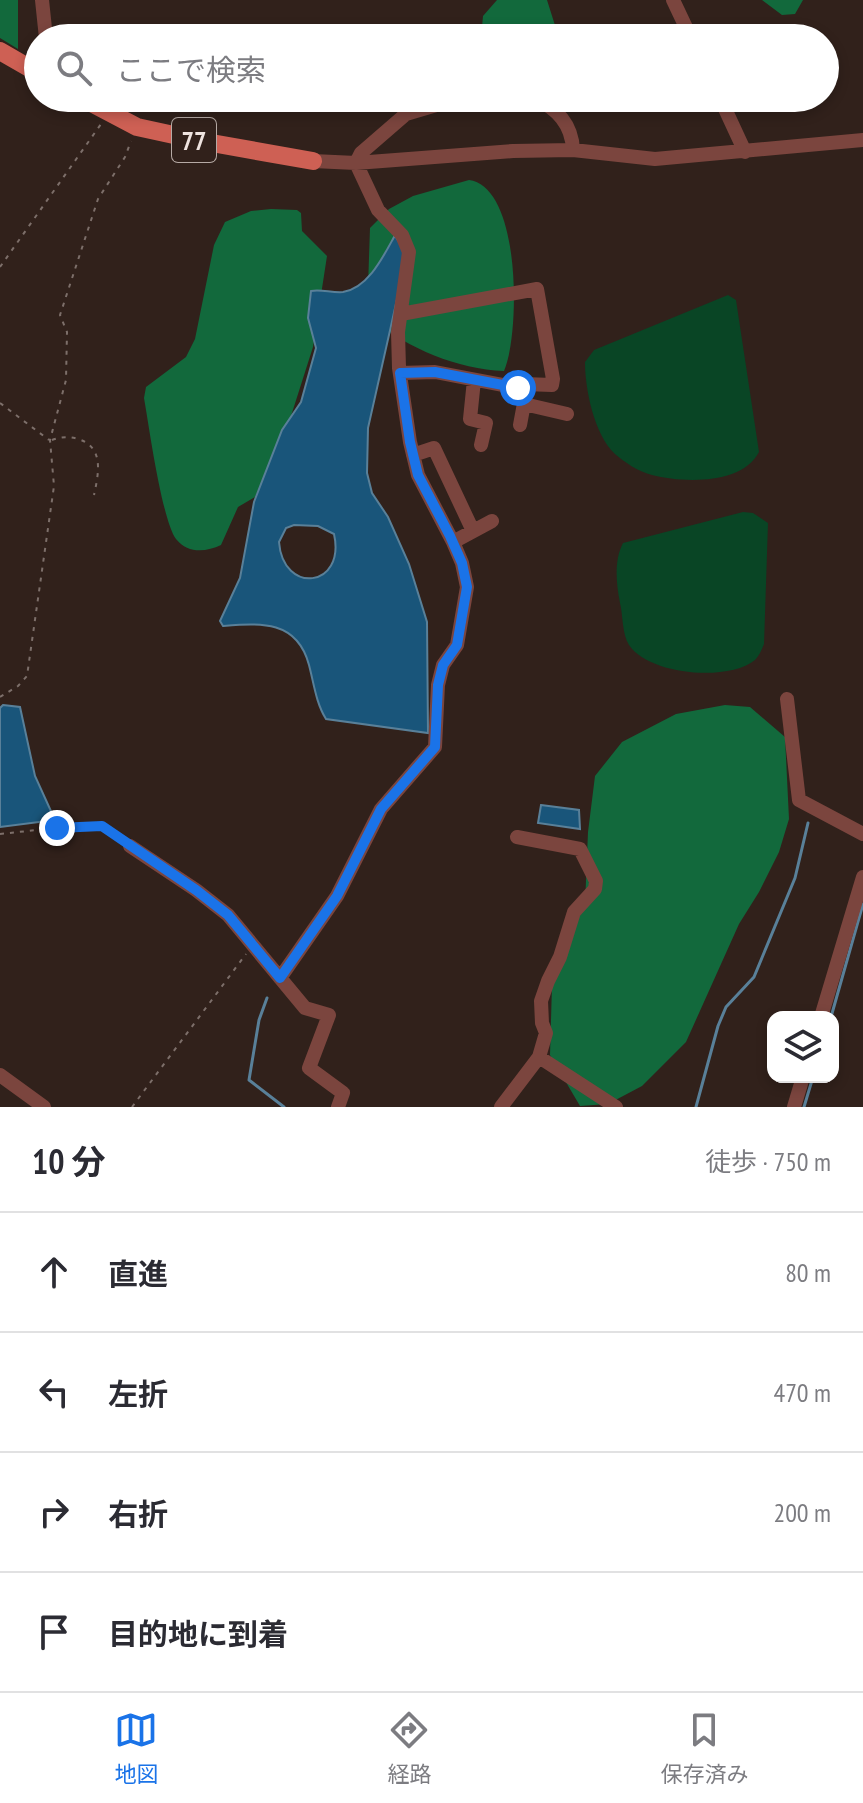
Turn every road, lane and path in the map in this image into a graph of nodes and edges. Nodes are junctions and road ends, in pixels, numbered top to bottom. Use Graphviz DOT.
graph roads {
  1 [pos="42,0"];
  2 [pos="673,0"];
  3 [pos="45,24"];
  4 [pos="684,24"];
  5 [pos="0,51"];
  6 [pos="24,62"];
  7 [pos="413,112"];
  8 [pos="558,112"];
  9 [pos="726,112"];
  10 [pos="109,113"];
  11 [pos="137,127"];
  12 [pos="863,140"];
  13 [pos="573,150"];
  14 [pos="745,152"];
  15 [pos="313,161"];
  16 [pos="356,163"];
  17 [pos="0,267"];
  18 [pos="401,314"];
  19 [pos="400,373"];
  20 [pos="474,380"];
  21 [pos="518,388"];
  22 [pos="0,403"];
  23 [pos="524,404"];
  24 [pos="567,414"];
  25 [pos="520,425"];
  26 [pos="50,440"];
  27 [pos="481,445"];
  28 [pos="413,455"];
  29 [pos="94,495"];
  30 [pos="492,521"];
  31 [pos="473,531"];
  32 [pos="453,542"];
  33 [pos="0,697"];
  34 [pos="787,699"];
  35 [pos="0,834"];
  36 [pos="863,834"];
  37 [pos="517,837"];
  38 [pos="130,846"];
  39 [pos="863,877"];
  40 [pos="253,945"];
  41 [pos="280,978"];
  42 [pos="823,1011"];
  43 [pos="539,1057"];
  44 [pos="0,1075"];
  45 [pos="801,1083"];
  46 [pos="44,1107"];
  47 [pos="132,1107"];
  48 [pos="338,1107"];
  49 [pos="501,1107"];
  50 [pos="616,1107"];
  51 [pos="794,1107"];
  1 -- 3 [label="street"];
  2 -- 4 [label="street"];
  5 -- 6 [label="main road"];
  7 -- 16 [label="street"];
  8 -- 13 [label="street"];
  9 -- 14 [label="street"];
  10 -- 11 [label="main road, 77"];
  10 -- 17 [label="path"];
  11 -- 15 [label="main road, 77"];
  11 -- 26 [label="path"];
  12 -- 14 [label="street"];
  13 -- 14 [label="street"];
  13 -- 16 [label="street"];
  15 -- 16 [label="street"];
  16 -- 18 [label="street"];
  18 -- 19 [label="street"];
  18 -- 21 [label="street"];
  19 -- 20 [label="street"];
  19 -- 28 [label="street"];
  20 -- 21 [label="street"];
  20 -- 27 [label="street"];
  21 -- 23 [label="street"];
  22 -- 26 [label="path"];
  23 -- 24 [label="street"];
  23 -- 25 [label="street"];
  26 -- 29 [label="path"];
  26 -- 33 [label="path"];
  28 -- 31 [label="street"];
  28 -- 32 [label="street"];
  30 -- 31 [label="street"];
  31 -- 32 [label="street"];
  32 -- 41 [label="street"];
  34 -- 36 [label="street"];
  35 -- 38 [label="path"];
  37 -- 43 [label="street"];
  38 -- 40 [label="street"];
  39 -- 42 [label="street"];
  40 -- 41 [label="street"];
  40 -- 47 [label="path"];
  41 -- 48 [label="street"];
  43 -- 49 [label="street"];
  43 -- 50 [label="street"];
  44 -- 46 [label="street"];
  45 -- 51 [label="street"];
}
